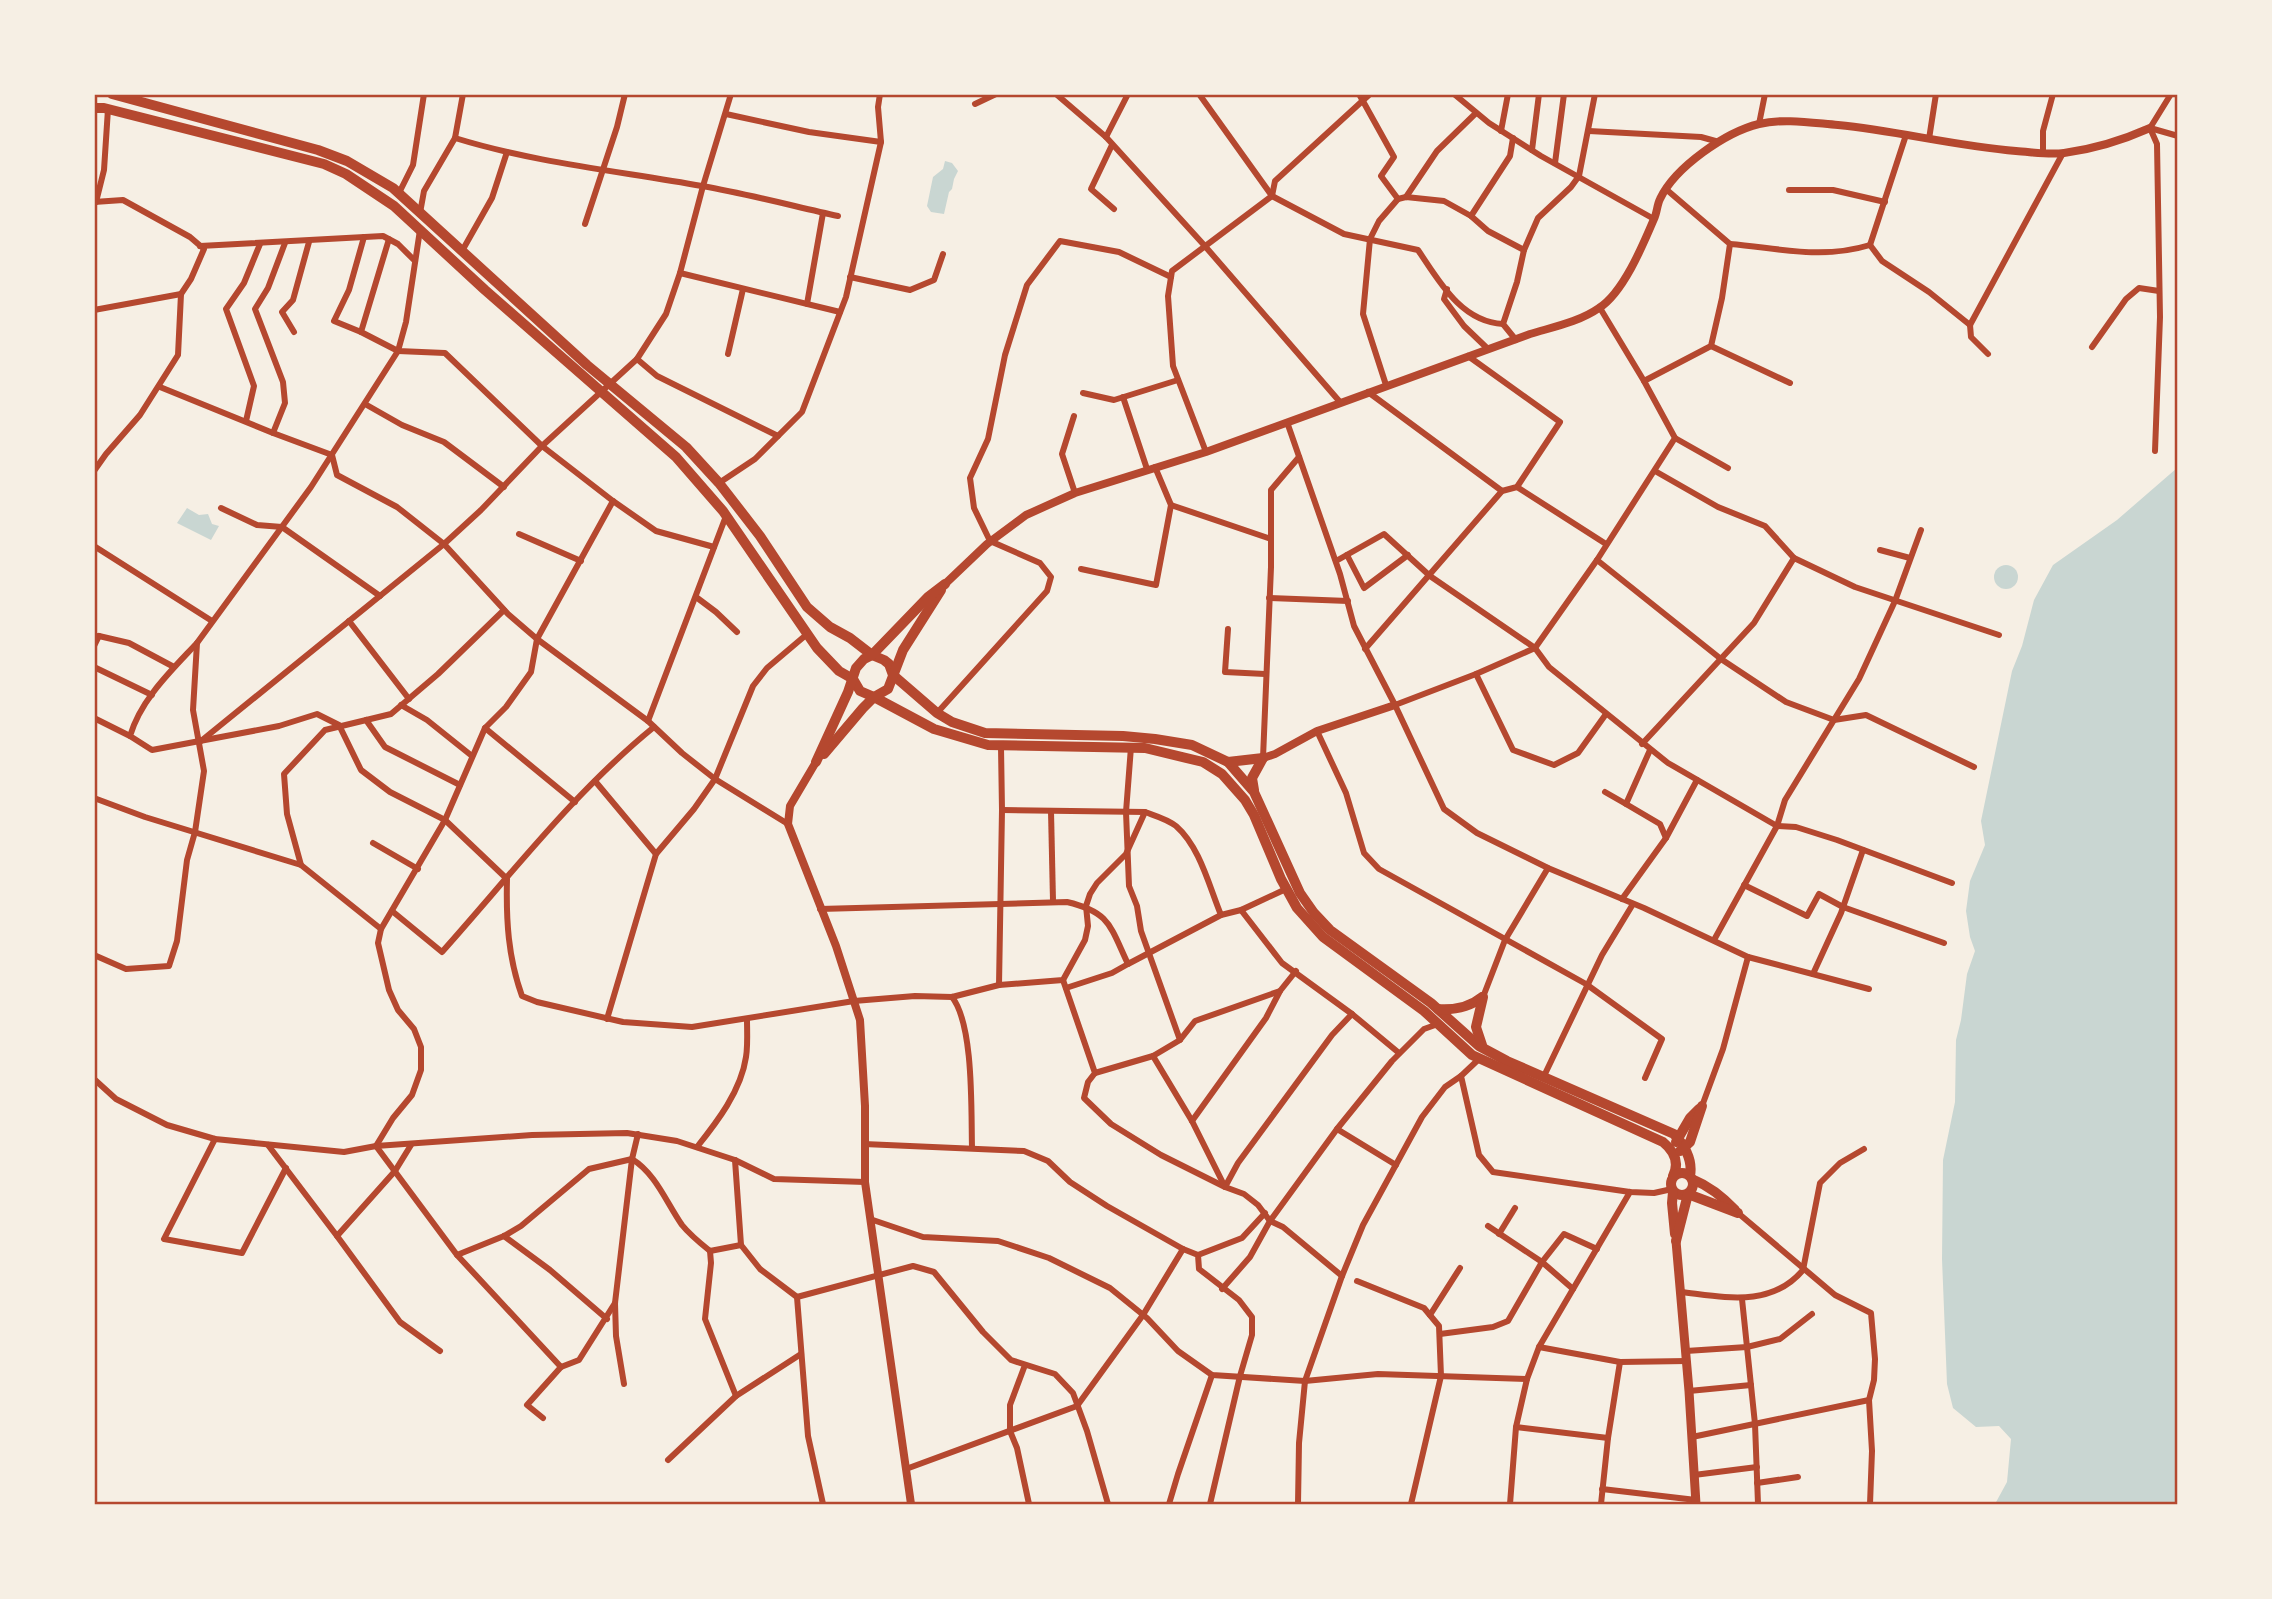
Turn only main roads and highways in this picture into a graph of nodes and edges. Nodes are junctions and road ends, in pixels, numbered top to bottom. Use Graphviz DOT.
graph roads {
  1 [pos="112,94"];
  2 [pos="94,108"];
  3 [pos="872,656"];
  4 [pos="893,676"];
  5 [pos="853,679"];
  6 [pos="874,697"];
  7 [pos="1227,762"];
  8 [pos="1254,792"];
  9 [pos="1438,1009"];
  10 [pos="1484,1049"];
  11 [pos="1690,1118"];
  12 [pos="1661,1127"];
  13 [pos="1682,1143"];
  14 [pos="1673,1153"];
  15 [pos="1673,1176"];
  16 [pos="1690,1178"];
  17 [pos="1673,1190"];
  18 [pos="1688,1194"];
  19 [pos="1676,1241"];
  20 [pos="1696,1502"];
  1 -- 3 [label="main road"];
  2 -- 5 [label="main road"];
  3 -- 4 [label="main road"];
  3 -- 4 [label="main road"];
  3 -- 5 [label="main road"];
  4 -- 6 [label="main road"];
  4 -- 7 [label="main road"];
  5 -- 6 [label="main road"];
  5 -- 6 [label="main road"];
  6 -- 14 [label="main road"];
  7 -- 8 [label="main road"];
  7 -- 8 [label="main road"];
  8 -- 9 [label="main road"];
  9 -- 10 [label="main road"];
  9 -- 10 [label="main road"];
  10 -- 12 [label="main road"];
  11 -- 12 [label="main road"];
  11 -- 13 [label="main road"];
  11 -- 13 [label="main road"];
  12 -- 13 [label="main road"];
  13 -- 14 [label="main road"];
  13 -- 16 [label="main road"];
  14 -- 15 [label="main road"];
  15 -- 16 [label="main road"];
  15 -- 17 [label="main road"];
  16 -- 18 [label="main road"];
  16 -- 18 [label="main road"];
  17 -- 18 [label="main road"];
  17 -- 19 [label="main road"];
  18 -- 19 [label="main road"];
  19 -- 20 [label="main road"];
}
